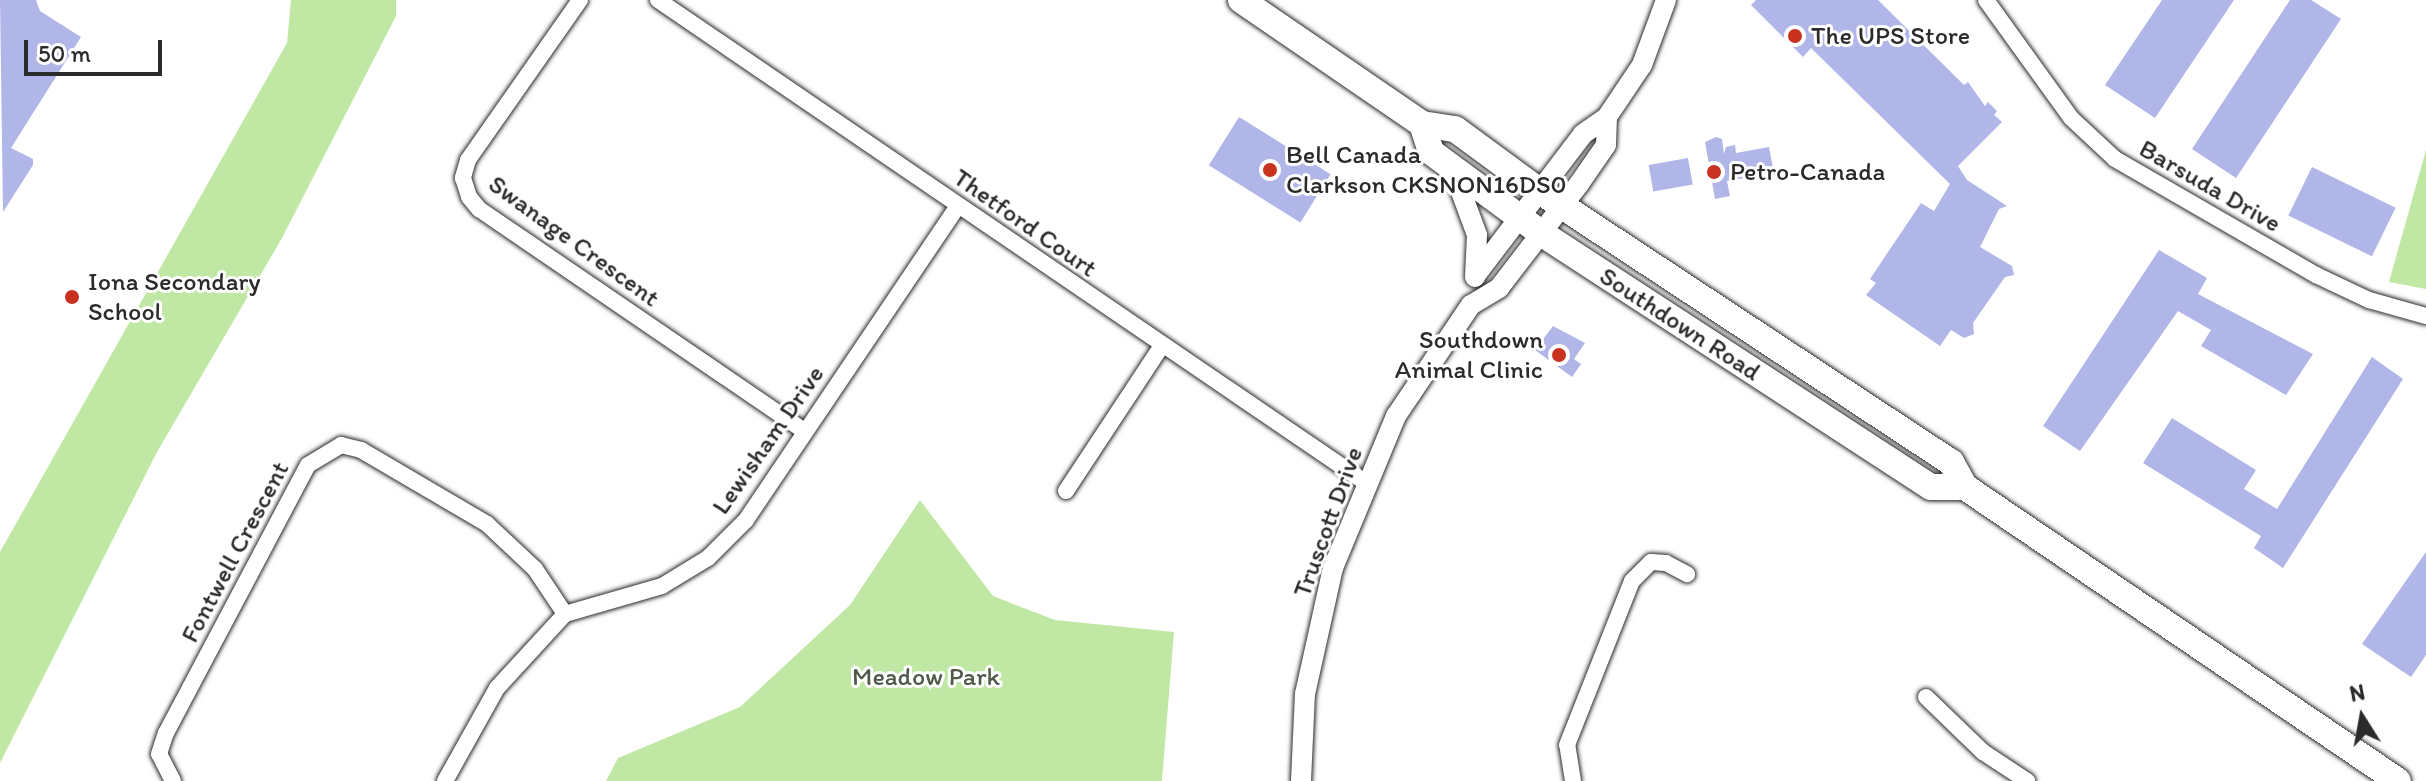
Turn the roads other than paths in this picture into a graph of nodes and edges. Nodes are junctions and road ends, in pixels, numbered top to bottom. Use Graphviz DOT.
graph roads {
  1 [pos="580,0"];
  2 [pos="658,0"];
  3 [pos="1241,0"];
  4 [pos="1666,0"];
  5 [pos="1986,0"];
  6 [pos="1607,117"];
  7 [pos="1422,124"];
  8 [pos="1451,167"];
  9 [pos="1538,190"];
  10 [pos="958,206"];
  11 [pos="1563,206"];
  12 [pos="1518,217"];
  13 [pos="1541,233"];
  14 [pos="1475,276"];
  15 [pos="1471,305"];
  16 [pos="2426,316"];
  17 [pos="1161,347"];
  18 [pos="804,431"];
  19 [pos="1366,483"];
  20 [pos="1965,487"];
  21 [pos="1066,491"];
  22 [pos="1687,574"];
  23 [pos="565,614"];
  24 [pos="1926,697"];
  25 [pos="173,781"];
  26 [pos="445,781"];
  27 [pos="1301,781"];
  28 [pos="1573,781"];
  29 [pos="2027,781"];
  30 [pos="2398,781"];
  1 -- 18 [label="street, Swanage Crescent"];
  2 -- 10 [label="street, Thetford Court"];
  3 -- 7 [label="main road, Southdown Road"];
  4 -- 6 [label="street, Truscott Drive"];
  5 -- 16 [label="street, Barsuda Drive"];
  6 -- 9 [label="street, Truscott Drive"];
  6 -- 11 [label="street, Truscott Drive"];
  7 -- 8 [label="main road, Southdown Road"];
  7 -- 9 [label="main road, Southdown Road"];
  8 -- 12 [label="main road, Southdown Road"];
  8 -- 14 [label="street"];
  9 -- 11 [label="main road, Southdown Road"];
  9 -- 12 [label="street, Truscott Drive"];
  10 -- 17 [label="street, Thetford Court"];
  10 -- 18 [label="street, Lewisham Drive"];
  11 -- 13 [label="street, Truscott Drive"];
  11 -- 20 [label="main road, Southdown Road"];
  12 -- 13 [label="main road, Southdown Road"];
  12 -- 14 [label="street, Truscott Drive"];
  13 -- 15 [label="street, Truscott Drive"];
  13 -- 20 [label="main road, Southdown Road"];
  14 -- 15 [label="street, Truscott Drive"];
  15 -- 19 [label="street, Truscott Drive"];
  17 -- 19 [label="street, Thetford Court"];
  17 -- 21 [label="street"];
  18 -- 23 [label="street, Lewisham Drive"];
  19 -- 27 [label="street, Truscott Drive"];
  20 -- 30 [label="main road, Southdown Road"];
  22 -- 28 [label="street"];
  23 -- 25 [label="street, Fontwell Crescent"];
  23 -- 26 [label="street"];
  24 -- 29 [label="street"];
}
